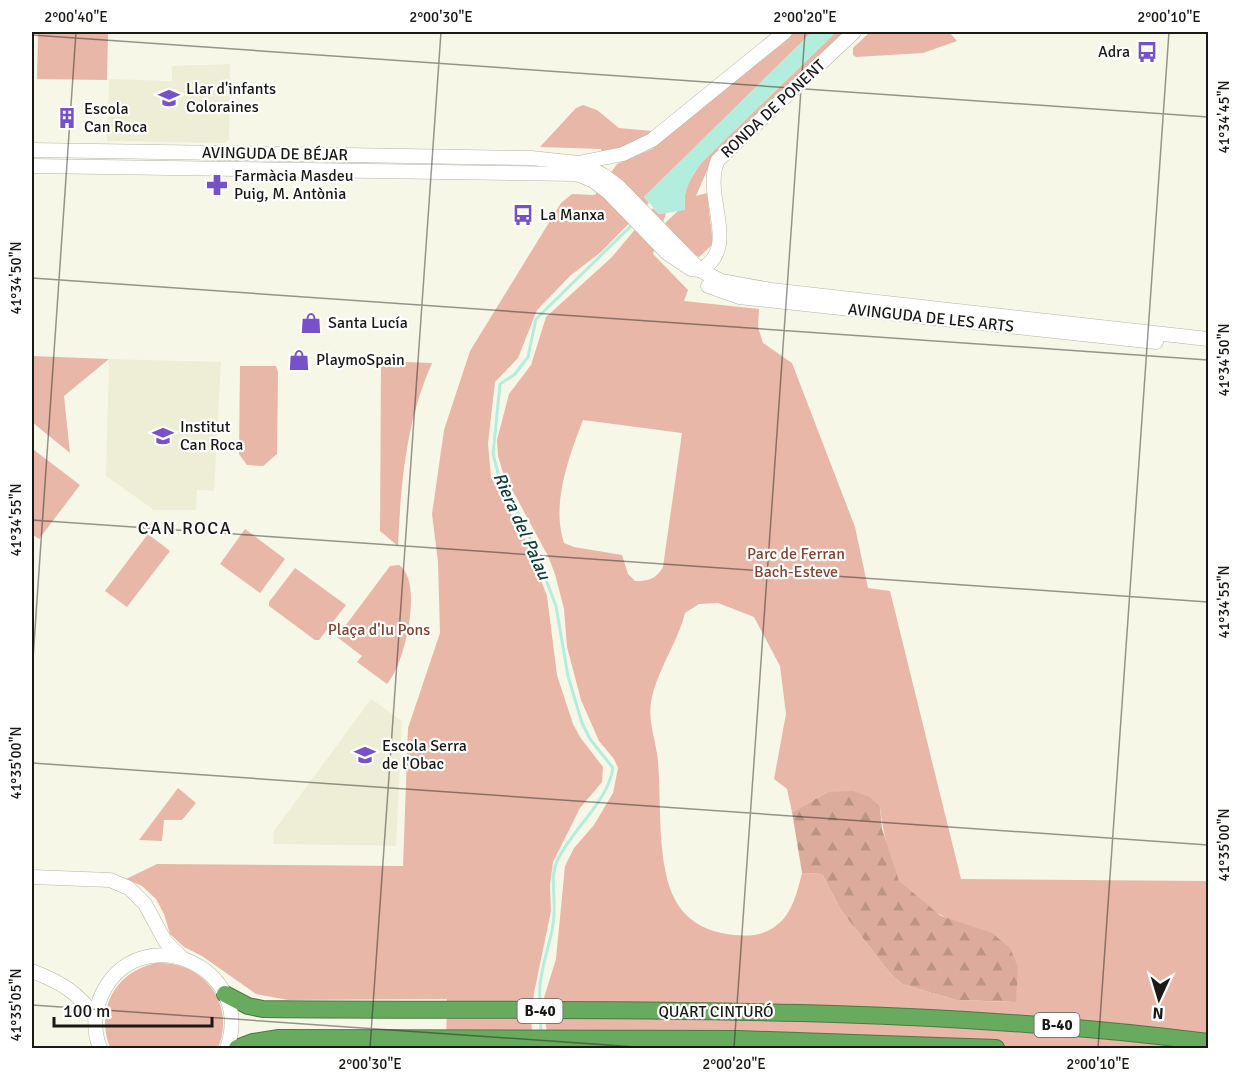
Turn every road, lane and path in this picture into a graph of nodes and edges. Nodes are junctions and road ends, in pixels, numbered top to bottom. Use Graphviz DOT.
graph roads {
  1 [pos="785,32"];
  2 [pos="854,32"];
  3 [pos="531,148"];
  4 [pos="32,150"];
  5 [pos="384,155"];
  6 [pos="518,158"];
  7 [pos="579,163"];
  8 [pos="32,166"];
  9 [pos="384,171"];
  10 [pos="459,172"];
  11 [pos="613,189"];
  12 [pos="660,239"];
  13 [pos="667,253"];
  14 [pos="708,265"];
  15 [pos="1209,339"];
  16 [pos="1209,348"];
  17 [pos="32,877"];
  18 [pos="182,958"];
  19 [pos="32,971"];
  20 [pos="225,994"];
  21 [pos="96,1017"];
  22 [pos="1209,1042"];
  23 [pos="100,1048"];
  24 [pos="227,1048"];
  25 [pos="237,1048"];
  26 [pos="996,1048"];
  1 -- 7 [label="main road"];
  2 -- 14 [label="main road, RONDA DE PONENT"];
  3 -- 6 [label="main road, AVINGUDA DE BÉJAR"];
  4 -- 5 [label="main road, AVINGUDA DE BÉJAR"];
  5 -- 6 [label="main road, AVINGUDA DE BÉJAR"];
  5 -- 9 [label="main road"];
  6 -- 7 [label="main road, AVINGUDA DE BÉJAR"];
  6 -- 10 [label="main road, AVINGUDA DE BÉJAR"];
  7 -- 11 [label="main road, AVINGUDA DE BÉJAR"];
  8 -- 9 [label="main road, AVINGUDA DE BÉJAR"];
  9 -- 10 [label="main road, AVINGUDA DE BÉJAR"];
  10 -- 11 [label="main road, AVINGUDA DE BÉJAR"];
  11 -- 12 [label="main road"];
  12 -- 13 [label="main road"];
  12 -- 14 [label="main road"];
  13 -- 14 [label="main road"];
  13 -- 16 [label="main road, AVINGUDA DE LES ARTS"];
  14 -- 15 [label="main road, AVINGUDA DE LES ARTS"];
  17 -- 18 [label="main road"];
  18 -- 20 [label="main road"];
  18 -- 21 [label="main road"];
  19 -- 21 [label="main road"];
  20 -- 22 [label="highway, QUART CINTURÓ / B-40"];
  20 -- 24 [label="main road"];
  21 -- 23 [label="main road"];
  25 -- 26 [label="highway, QUART CINTURÓ / B-40"];
}
